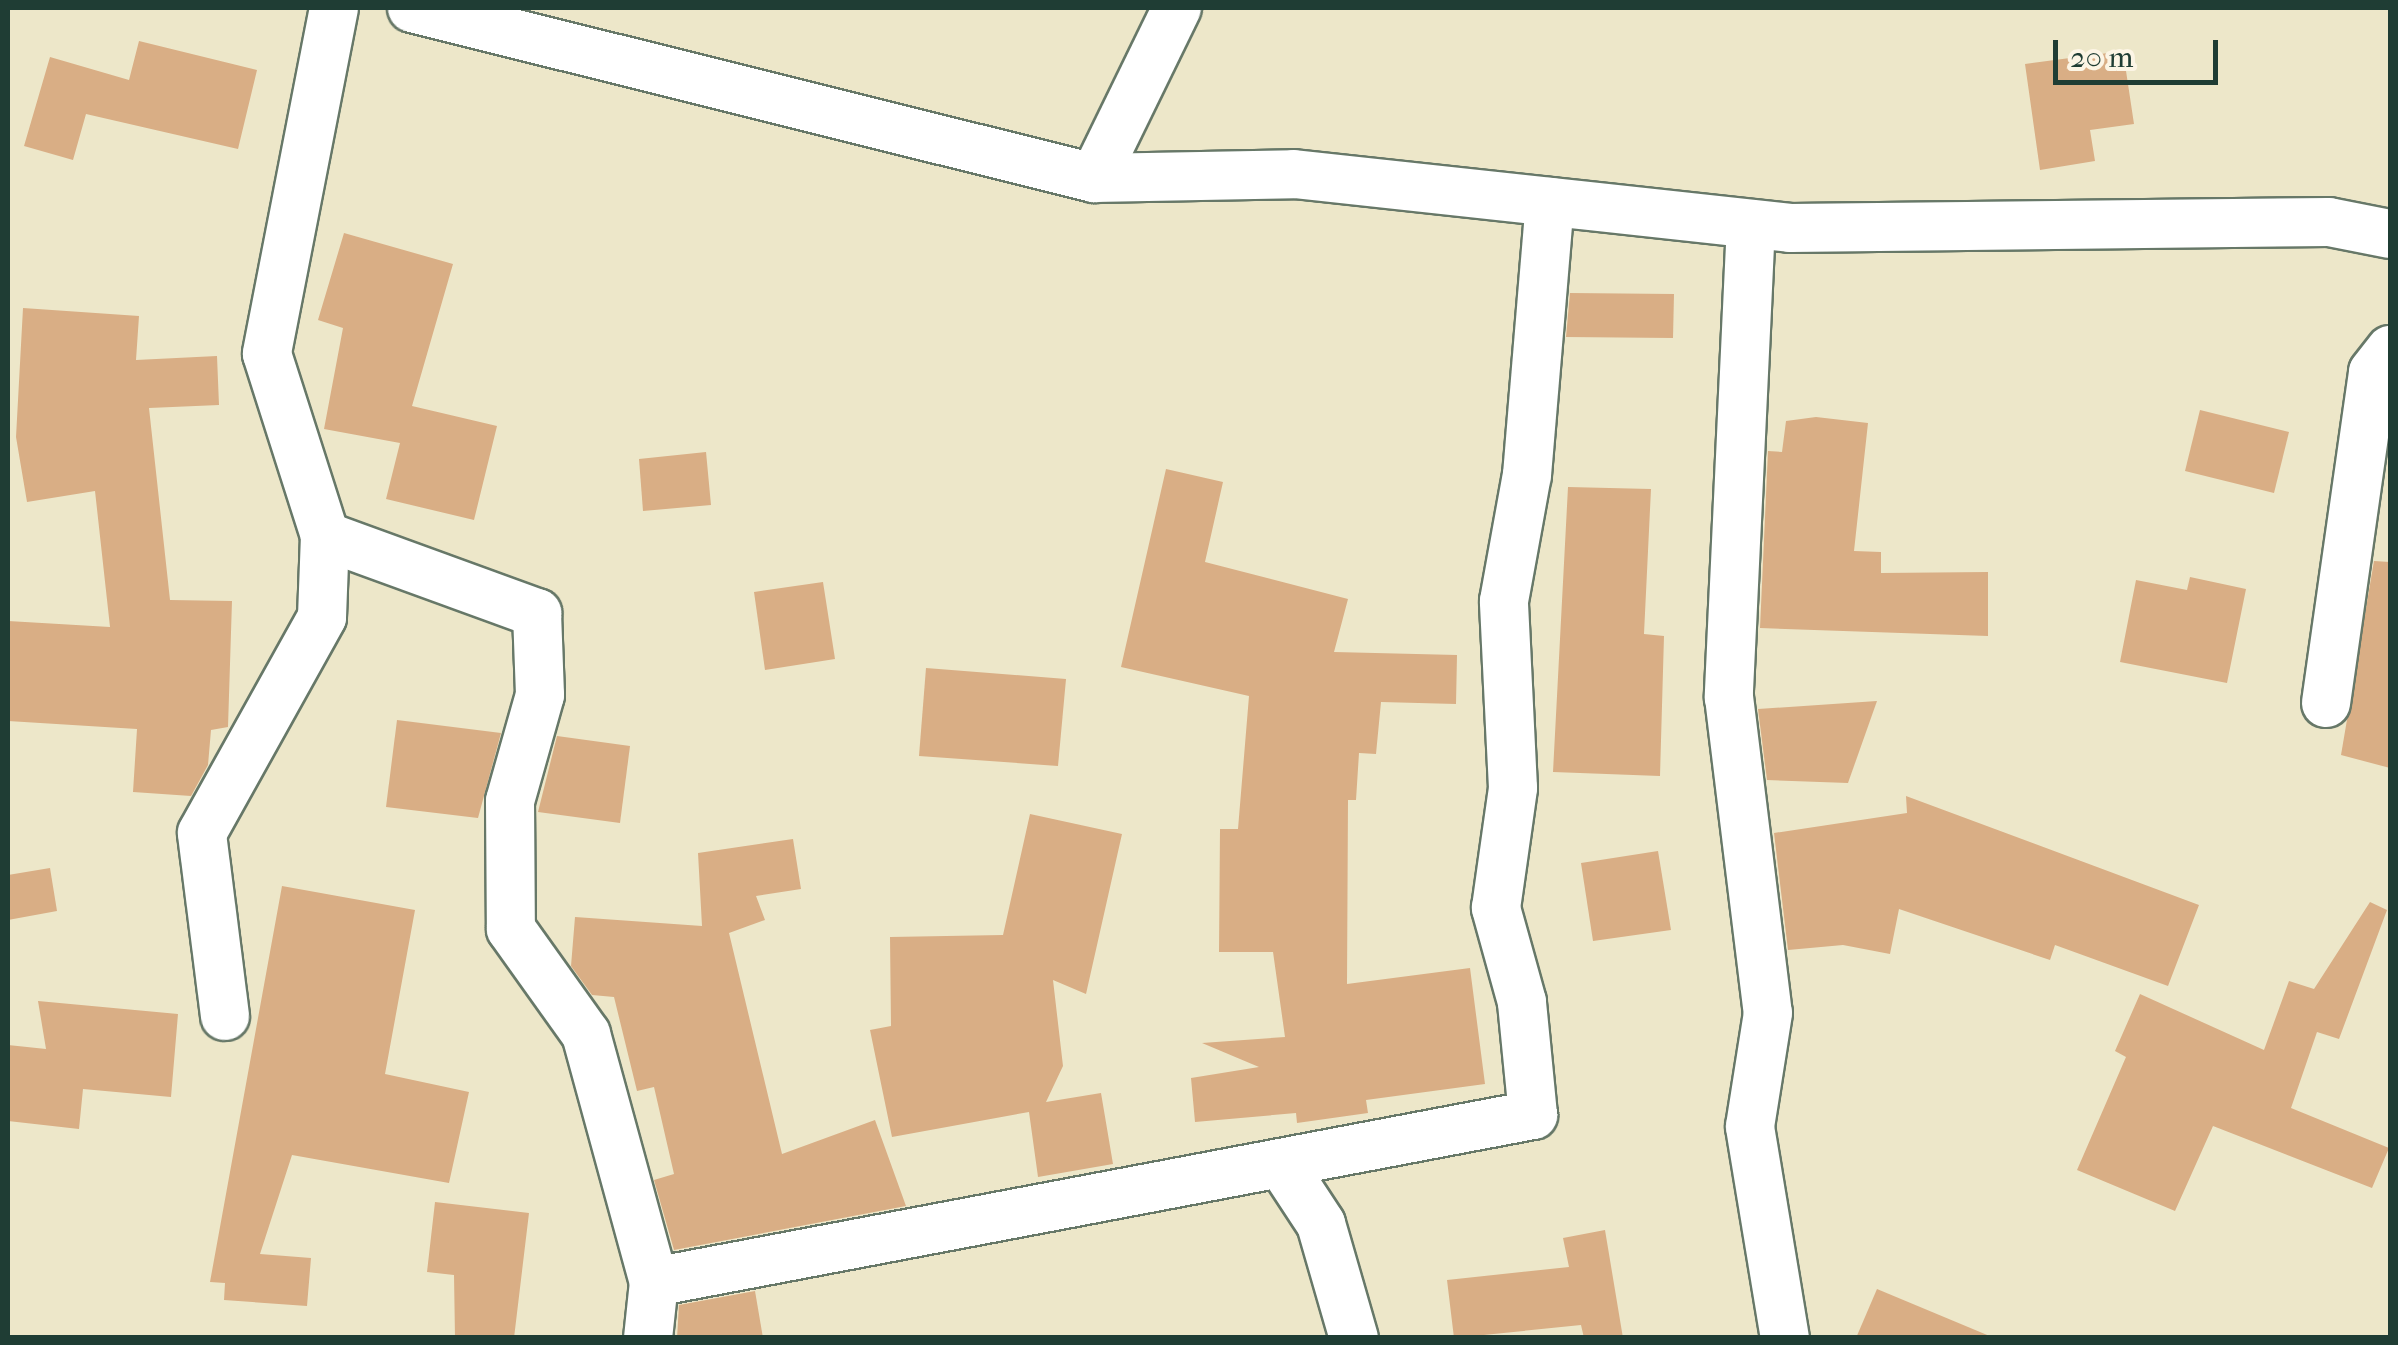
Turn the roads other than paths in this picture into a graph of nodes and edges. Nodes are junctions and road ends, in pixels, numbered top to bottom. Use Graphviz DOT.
graph roads {
  1 [pos="334,8"];
  2 [pos="412,8"];
  3 [pos="1177,8"];
  4 [pos="1094,178"];
  5 [pos="1550,202"];
  6 [pos="1752,224"];
  7 [pos="2390,234"];
  8 [pos="2390,350"];
  9 [pos="325,536"];
  10 [pos="2326,704"];
  11 [pos="225,1016"];
  12 [pos="1281,1163"];
  13 [pos="654,1282"];
  14 [pos="648,1338"];
  15 [pos="1354,1338"];
  16 [pos="1785,1338"];
  1 -- 9 [label="street"];
  2 -- 4 [label="street"];
  3 -- 4 [label="street"];
  4 -- 5 [label="street"];
  5 -- 6 [label="street"];
  5 -- 12 [label="street"];
  6 -- 7 [label="street"];
  6 -- 16 [label="street"];
  8 -- 10 [label="street"];
  9 -- 11 [label="street"];
  9 -- 13 [label="street"];
  12 -- 13 [label="street"];
  12 -- 15 [label="street"];
  13 -- 14 [label="street"];
}
